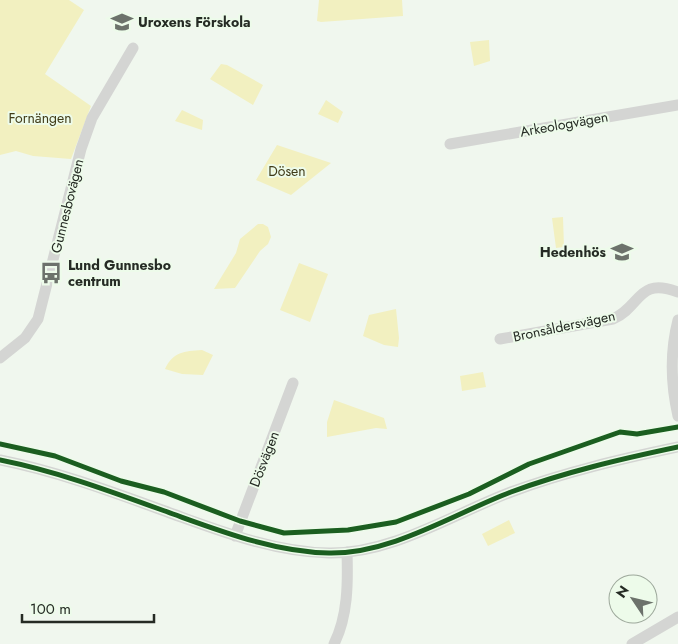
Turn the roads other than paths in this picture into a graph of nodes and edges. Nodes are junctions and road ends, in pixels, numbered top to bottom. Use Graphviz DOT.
graph roads {
  1 [pos="133,48"];
  2 [pos="678,106"];
  3 [pos="450,144"];
  4 [pos="678,292"];
  5 [pos="678,320"];
  6 [pos="500,339"];
  7 [pos="0,358"];
  8 [pos="293,383"];
  9 [pos="678,416"];
  10 [pos="678,447"];
  11 [pos="0,460"];
  12 [pos="235,536"];
  13 [pos="347,552"];
  14 [pos="678,617"];
  15 [pos="334,644"];
  16 [pos="632,644"];
  1 -- 7 [label="street, Gunnesbovägen"];
  2 -- 3 [label="street, Arkeologvägen"];
  4 -- 6 [label="street, Bronsåldersvägen"];
  5 -- 9 [label="street"];
  8 -- 12 [label="street, Dösvägen"];
  10 -- 13 [label="street"];
  11 -- 12 [label="street"];
  12 -- 13 [label="street"];
  13 -- 15 [label="street"];
  14 -- 16 [label="street"];
}
